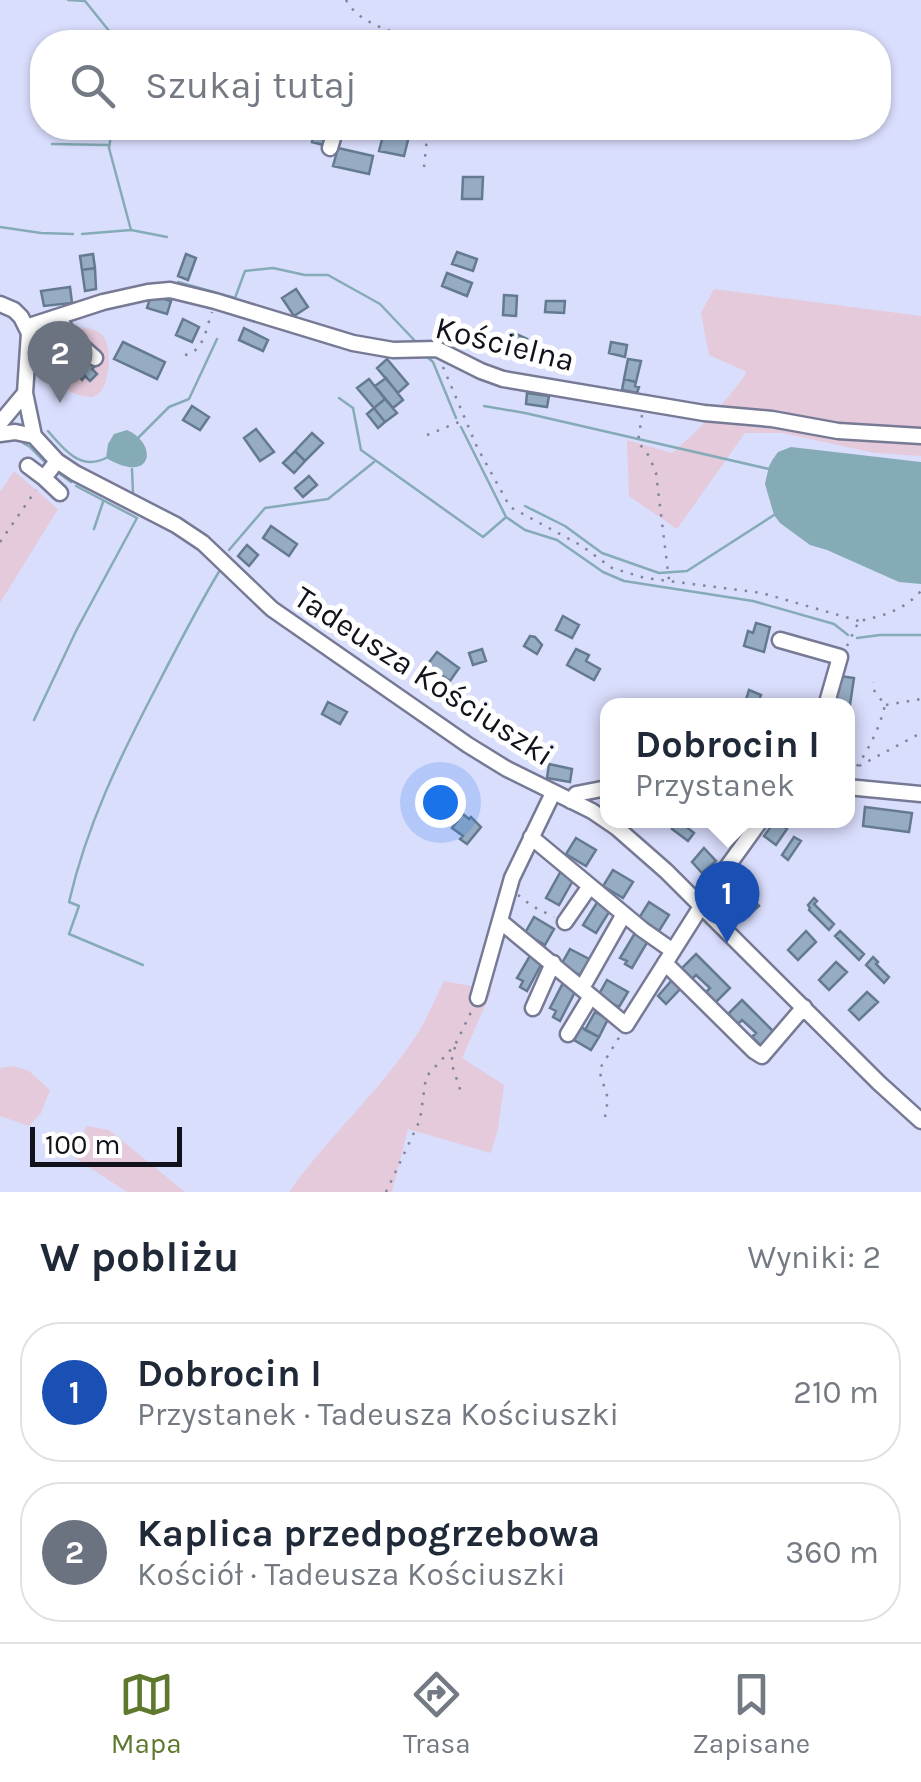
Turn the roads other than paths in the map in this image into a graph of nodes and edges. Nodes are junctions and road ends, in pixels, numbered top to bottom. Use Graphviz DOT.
graph roads {
  1 [pos="332,140"];
  2 [pos="330,148"];
  3 [pos="0,304"];
  4 [pos="58,318"];
  5 [pos="26,326"];
  6 [pos="94,358"];
  7 [pos="25,393"];
  8 [pos="0,423"];
  9 [pos="0,434"];
  10 [pos="34,436"];
  11 [pos="921,436"];
  12 [pos="57,461"];
  13 [pos="28,466"];
  14 [pos="44,478"];
  15 [pos="60,492"];
  16 [pos="780,640"];
  17 [pos="828,698"];
  18 [pos="855,785"];
  19 [pos="600,789"];
  20 [pos="553,793"];
  21 [pos="921,794"];
  22 [pos="571,800"];
  23 [pos="600,817"];
  24 [pos="618,828"];
  25 [pos="755,828"];
  26 [pos="531,837"];
  27 [pos="590,886"];
  28 [pos="706,898"];
  29 [pos="624,914"];
  30 [pos="500,921"];
  31 [pos="566,922"];
  32 [pos="669,957"];
  33 [pos="553,963"];
  34 [pos="586,992"];
  35 [pos="478,998"];
  36 [pos="804,1007"];
  37 [pos="533,1008"];
  38 [pos="568,1034"];
  39 [pos="921,1120"];
  1 -- 2 [label="street"];
  3 -- 5 [label="street"];
  4 -- 5 [label="street, Kościelna"];
  4 -- 6 [label="street"];
  4 -- 11 [label="street, Kościelna"];
  5 -- 7 [label="street"];
  7 -- 8 [label="street"];
  7 -- 10 [label="street"];
  9 -- 10 [label="street"];
  10 -- 12 [label="street, Tadeusza Kościuszki"];
  12 -- 14 [label="street"];
  12 -- 20 [label="street, Tadeusza Kościuszki"];
  13 -- 14 [label="street"];
  14 -- 15 [label="street"];
  16 -- 17 [label="street"];
  18 -- 21 [label="street"];
  19 -- 22 [label="street"];
  20 -- 22 [label="street, Tadeusza Kościuszki"];
  20 -- 26 [label="street"];
  22 -- 23 [label="street, Tadeusza Kościuszki"];
  24 -- 28 [label="street, Tadeusza Kościuszki"];
  25 -- 28 [label="street"];
  26 -- 27 [label="street"];
  26 -- 30 [label="street"];
  27 -- 29 [label="street"];
  27 -- 31 [label="street"];
  28 -- 32 [label="street"];
  28 -- 36 [label="street, Tadeusza Kościuszki"];
  29 -- 32 [label="street"];
  29 -- 34 [label="street"];
  30 -- 33 [label="street"];
  30 -- 35 [label="street"];
  32 -- 34 [label="street"];
  32 -- 36 [label="street"];
  33 -- 34 [label="street"];
  33 -- 37 [label="street"];
  34 -- 38 [label="street"];
  36 -- 39 [label="street, Tadeusza Kościuszki"];
}
